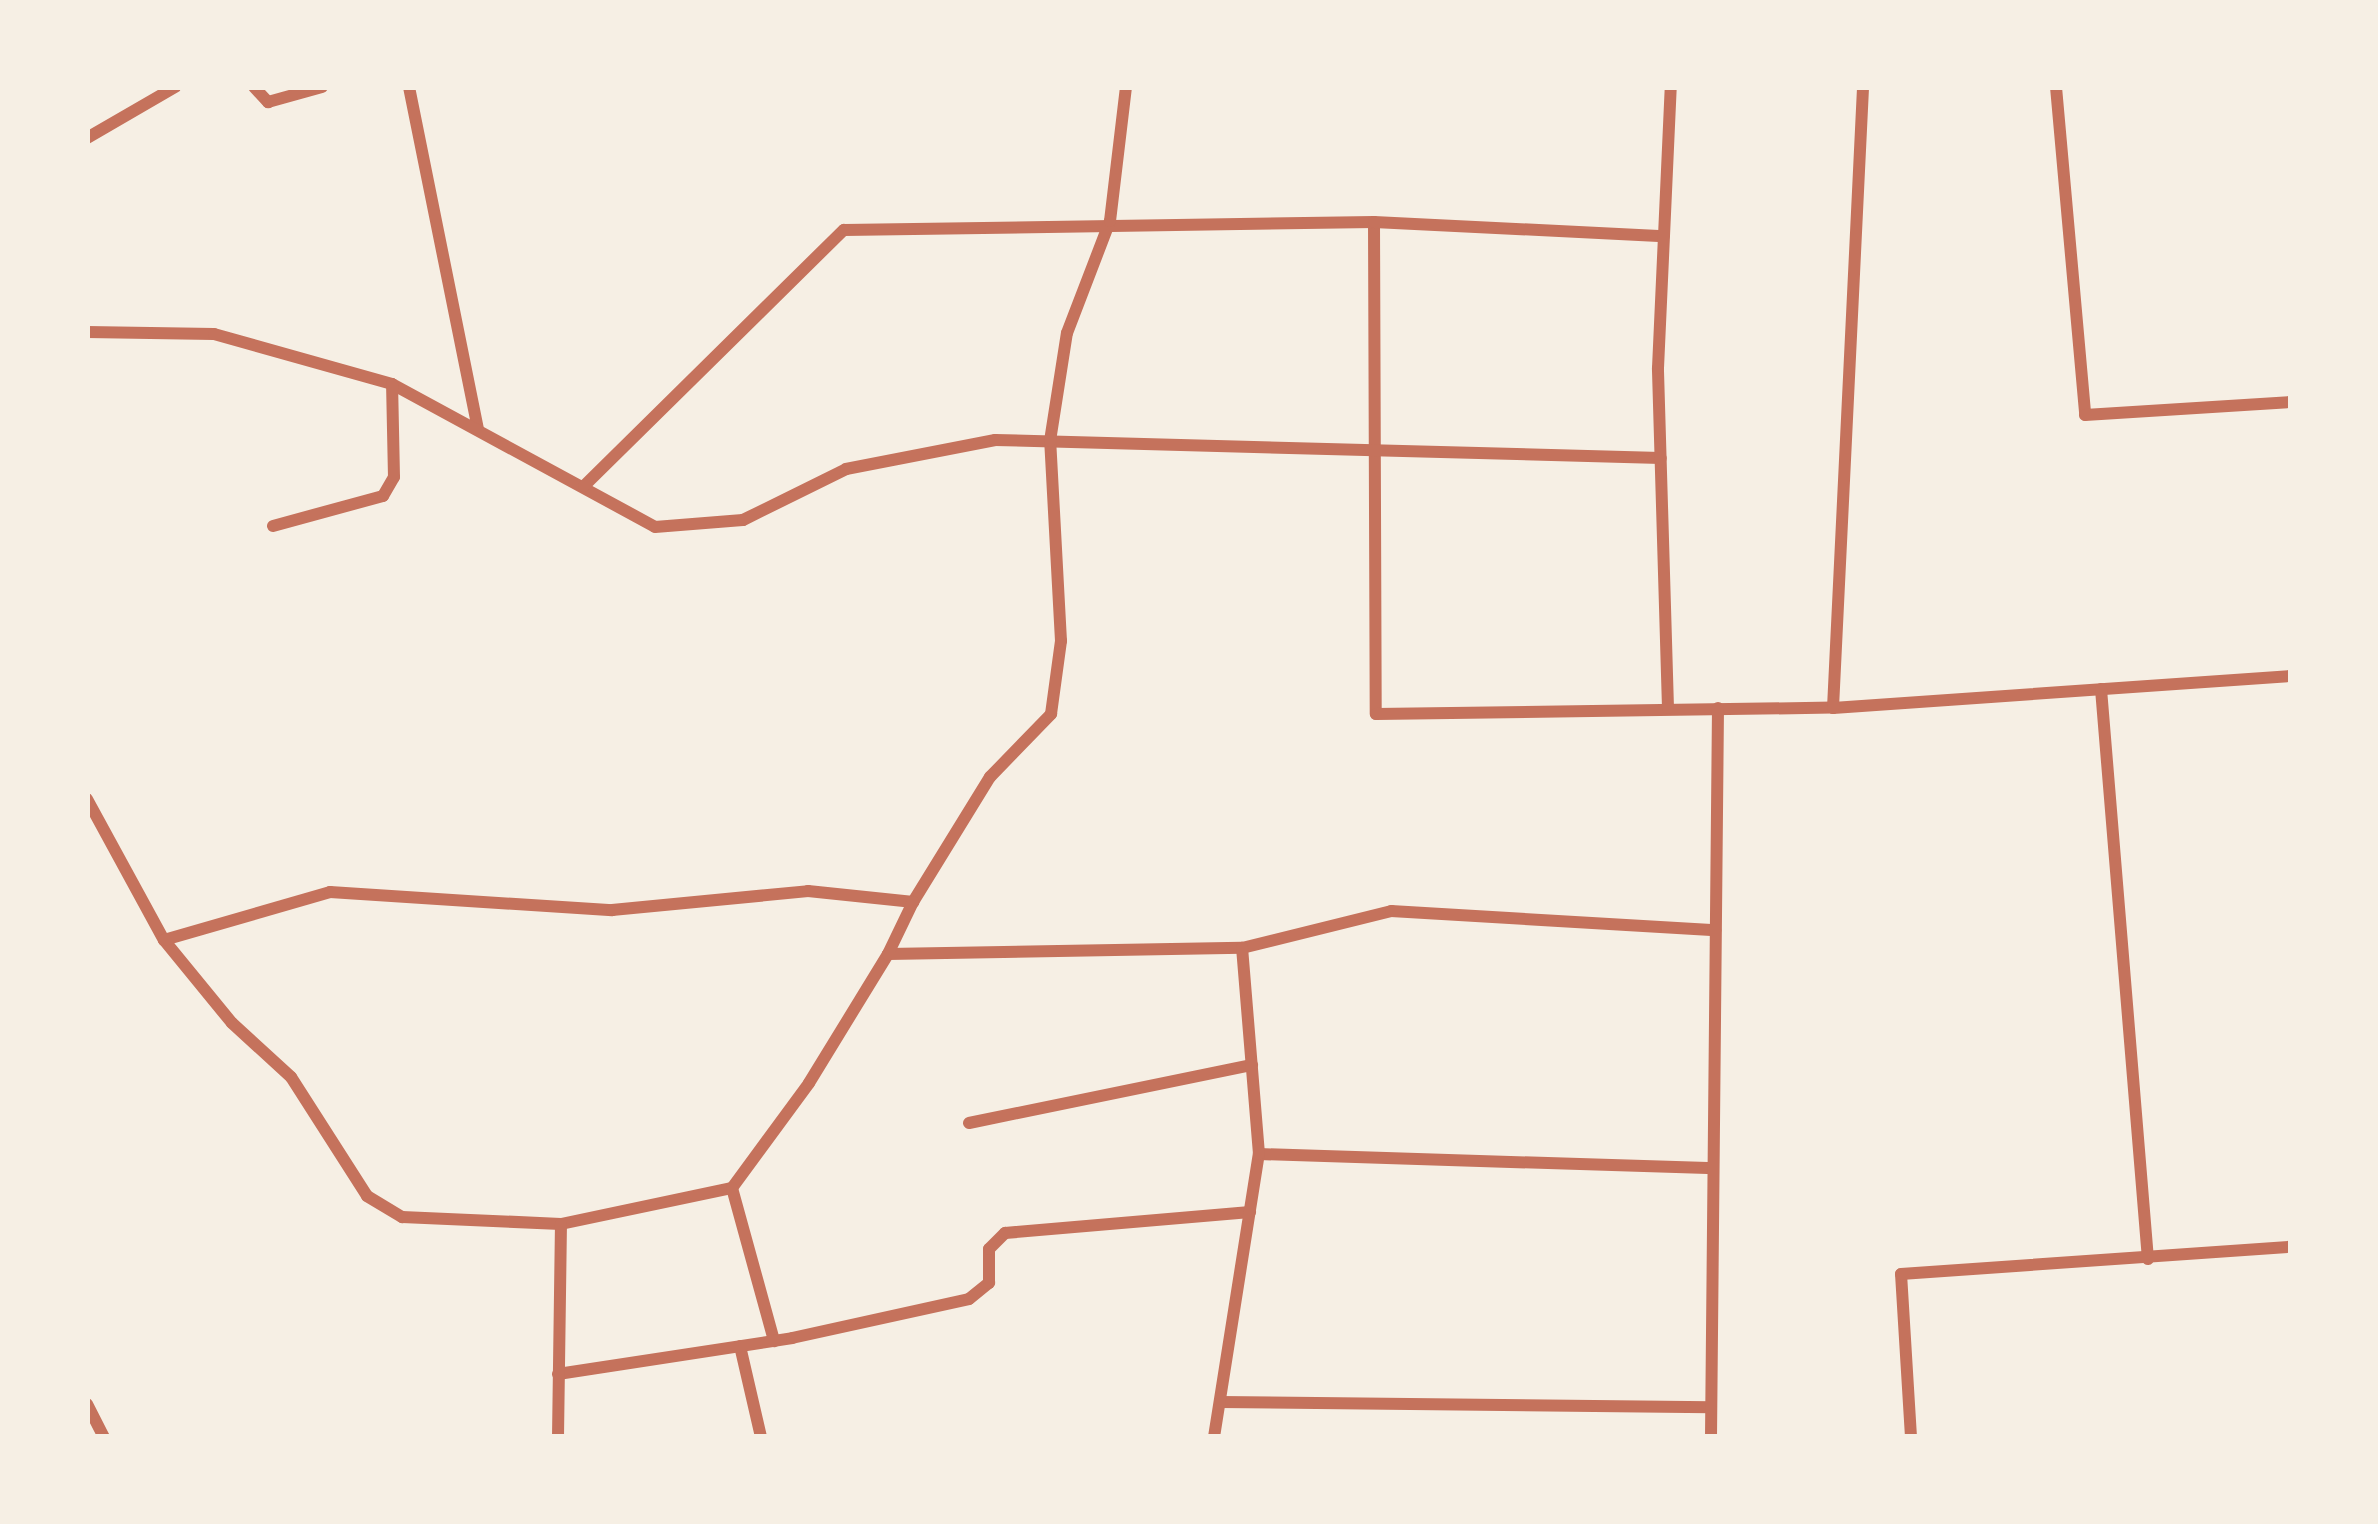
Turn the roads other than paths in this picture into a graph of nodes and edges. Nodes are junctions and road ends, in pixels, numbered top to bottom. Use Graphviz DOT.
graph roads {
  1 [pos="175,87"];
  2 [pos="254,87"];
  3 [pos="322,87"];
  4 [pos="409,87"];
  5 [pos="1126,87"];
  6 [pos="1671,87"];
  7 [pos="1863,87"];
  8 [pos="2056,87"];
  9 [pos="87,138"];
  10 [pos="1111,221"];
  11 [pos="1374,223"];
  12 [pos="1664,236"];
  13 [pos="87,332"];
  14 [pos="392,384"];
  15 [pos="2291,402"];
  16 [pos="478,429"];
  17 [pos="1050,441"];
  18 [pos="1374,450"];
  19 [pos="1661,458"];
  20 [pos="584,485"];
  21 [pos="272,526"];
  22 [pos="2291,676"];
  23 [pos="2101,689"];
  24 [pos="1668,708"];
  25 [pos="1718,708"];
  26 [pos="1833,708"];
  27 [pos="87,799"];
  28 [pos="913,902"];
  29 [pos="1714,930"];
  30 [pos="164,940"];
  31 [pos="1242,949"];
  32 [pos="888,954"];
  33 [pos="1252,1064"];
  34 [pos="969,1123"];
  35 [pos="1259,1154"];
  36 [pos="1708,1168"];
  37 [pos="732,1188"];
  38 [pos="1250,1212"];
  39 [pos="561,1224"];
  40 [pos="2291,1247"];
  41 [pos="2148,1259"];
  42 [pos="774,1341"];
  43 [pos="740,1346"];
  44 [pos="559,1374"];
  45 [pos="1220,1402"];
  46 [pos="87,1404"];
  47 [pos="1711,1407"];
  48 [pos="104,1437"];
  49 [pos="558,1437"];
  50 [pos="761,1437"];
  51 [pos="1214,1437"];
  52 [pos="1712,1437"];
  53 [pos="1911,1437"];
  1 -- 9 [label="street"];
  2 -- 3 [label="street"];
  4 -- 16 [label="street"];
  5 -- 10 [label="street"];
  6 -- 12 [label="street"];
  7 -- 26 [label="street"];
  8 -- 15 [label="street"];
  10 -- 11 [label="street"];
  10 -- 17 [label="street"];
  10 -- 20 [label="street"];
  11 -- 12 [label="street"];
  11 -- 18 [label="street"];
  12 -- 19 [label="street"];
  13 -- 14 [label="street"];
  14 -- 16 [label="street"];
  14 -- 21 [label="street"];
  16 -- 20 [label="street"];
  17 -- 18 [label="street"];
  17 -- 20 [label="street"];
  17 -- 28 [label="street"];
  18 -- 19 [label="street"];
  18 -- 24 [label="street"];
  19 -- 24 [label="street"];
  22 -- 23 [label="street"];
  23 -- 26 [label="street"];
  23 -- 41 [label="street"];
  24 -- 25 [label="street"];
  25 -- 26 [label="street"];
  25 -- 29 [label="street"];
  27 -- 30 [label="street"];
  28 -- 30 [label="street"];
  28 -- 32 [label="street"];
  29 -- 31 [label="street"];
  29 -- 36 [label="street"];
  30 -- 39 [label="street"];
  31 -- 32 [label="street"];
  31 -- 33 [label="street"];
  32 -- 37 [label="street"];
  33 -- 34 [label="street"];
  33 -- 35 [label="street"];
  35 -- 36 [label="street"];
  35 -- 38 [label="street"];
  36 -- 47 [label="street"];
  37 -- 39 [label="street"];
  37 -- 42 [label="street"];
  38 -- 42 [label="street"];
  38 -- 45 [label="street"];
  39 -- 44 [label="street"];
  40 -- 41 [label="street"];
  41 -- 53 [label="street"];
  42 -- 43 [label="street"];
  43 -- 44 [label="street"];
  43 -- 50 [label="street"];
  44 -- 49 [label="street"];
  45 -- 47 [label="street"];
  45 -- 51 [label="street"];
  46 -- 48 [label="street"];
  47 -- 52 [label="street"];
}
